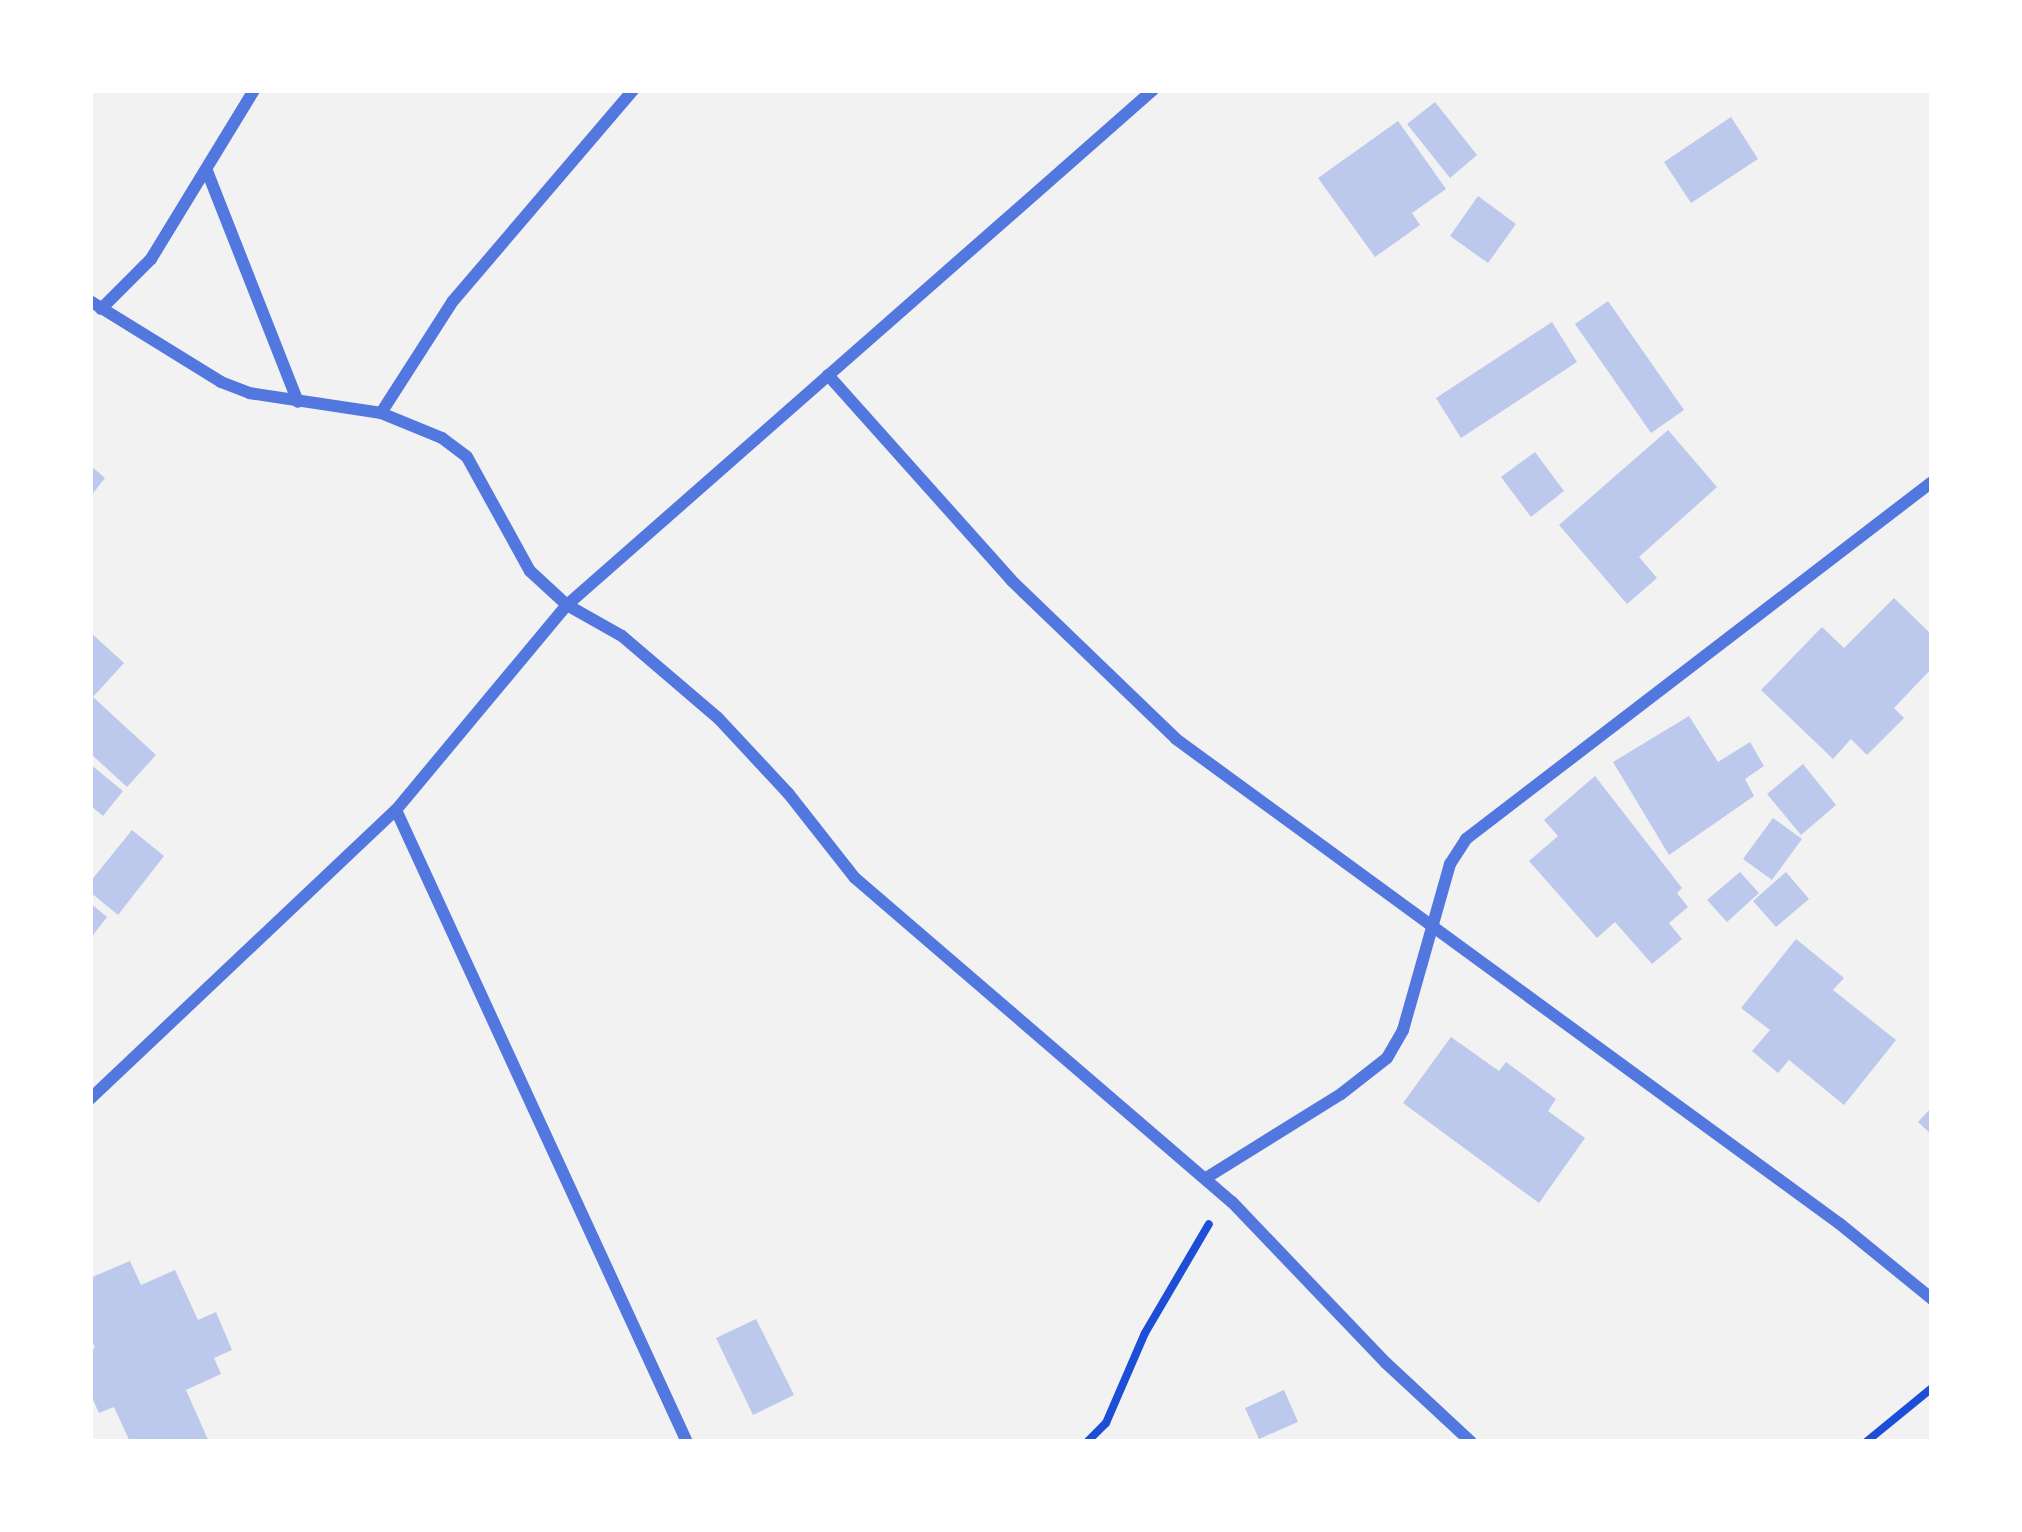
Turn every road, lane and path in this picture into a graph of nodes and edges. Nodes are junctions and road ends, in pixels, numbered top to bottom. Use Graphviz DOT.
graph roads {
  1 [pos="254,90"];
  2 [pos="633,90"];
  3 [pos="1153,90"];
  4 [pos="207,170"];
  5 [pos="96,305"];
  6 [pos="828,375"];
  7 [pos="298,402"];
  8 [pos="381,413"];
  9 [pos="1932,482"];
  10 [pos="1925,494"];
  11 [pos="567,605"];
  12 [pos="396,810"];
  13 [pos="1431,921"];
  14 [pos="90,1099"];
  15 [pos="1206,1178"];
  16 [pos="1232,1202"];
  17 [pos="1932,1299"];
  18 [pos="1932,1388"];
  19 [pos="687,1442"];
  20 [pos="1087,1442"];
  21 [pos="1471,1442"];
  22 [pos="1866,1442"];
  1 -- 4 [label="street"];
  2 -- 8 [label="street"];
  3 -- 6 [label="street"];
  4 -- 5 [label="street"];
  4 -- 7 [label="street"];
  5 -- 7 [label="street"];
  6 -- 11 [label="street"];
  6 -- 13 [label="street"];
  7 -- 8 [label="street"];
  8 -- 11 [label="street"];
  9 -- 10 [label="street"];
  10 -- 13 [label="street"];
  11 -- 12 [label="street"];
  11 -- 15 [label="street"];
  12 -- 14 [label="street"];
  12 -- 19 [label="street"];
  13 -- 15 [label="street"];
  13 -- 17 [label="street"];
  15 -- 16 [label="street"];
  16 -- 20 [label="path"];
  16 -- 21 [label="street"];
  18 -- 22 [label="path"];
}
